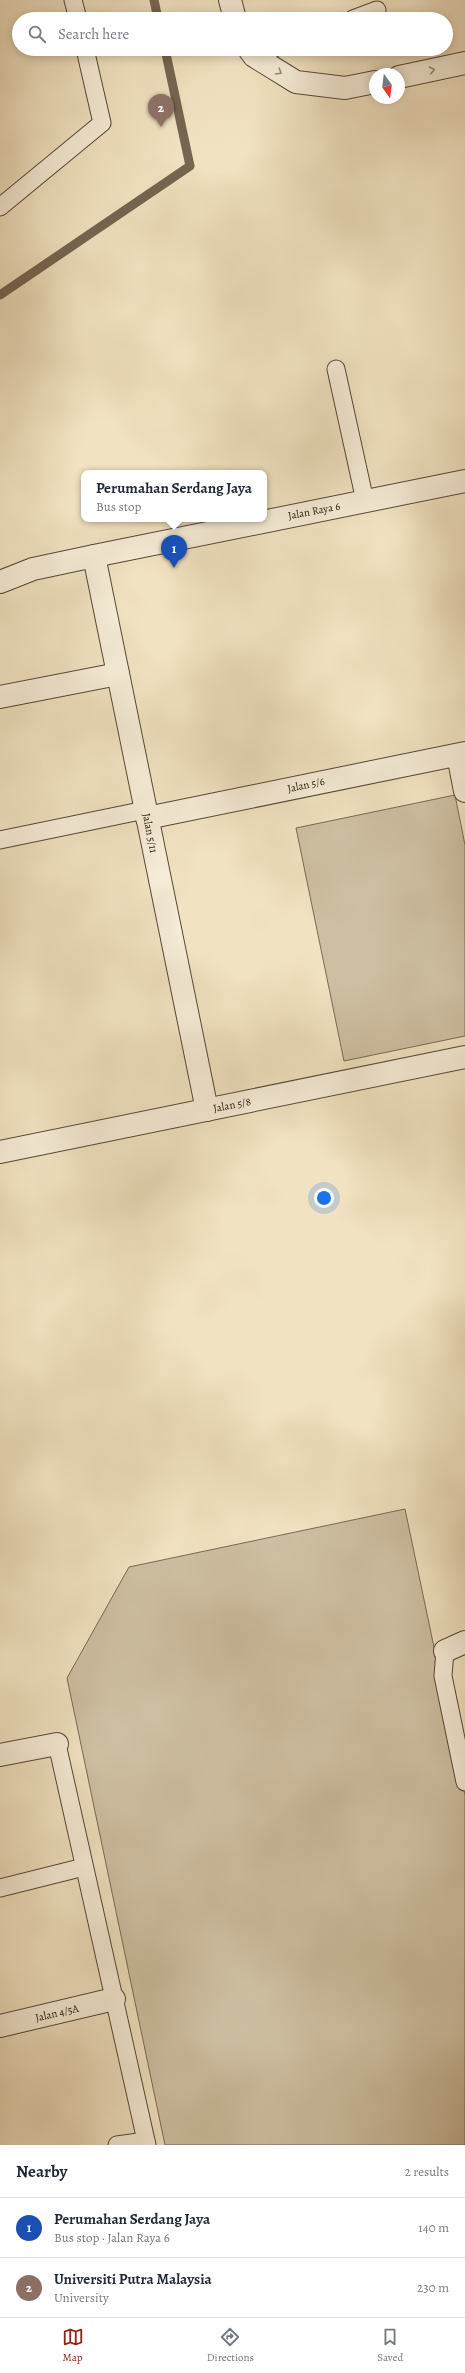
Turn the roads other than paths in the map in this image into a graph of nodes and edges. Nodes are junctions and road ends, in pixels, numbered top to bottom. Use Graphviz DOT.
graph roads {
  1 [pos="73,0"];
  2 [pos="230,0"];
  3 [pos="377,10"];
  4 [pos="76,12"];
  5 [pos="233,12"];
  6 [pos="372,12"];
  7 [pos="86,56"];
  8 [pos="265,56"];
  9 [pos="465,63"];
  10 [pos="405,76"];
  11 [pos="369,83"];
  12 [pos="0,207"];
  13 [pos="336,370"];
  14 [pos="465,481"];
  15 [pos="365,501"];
  16 [pos="267,521"];
  17 [pos="262,522"];
  18 [pos="94,556"];
  19 [pos="0,582"];
  20 [pos="118,674"];
  21 [pos="0,697"];
  22 [pos="461,754"];
  23 [pos="465,791"];
  24 [pos="146,814"];
  25 [pos="0,840"];
  26 [pos="465,1058"];
  27 [pos="206,1110"];
  28 [pos="0,1152"];
  29 [pos="465,1642"];
  30 [pos="445,1651"];
  31 [pos="57,1744"];
  32 [pos="0,1755"];
  33 [pos="465,1782"];
  34 [pos="84,1867"];
  35 [pos="0,1888"];
  36 [pos="114,1999"];
  37 [pos="0,2026"];
  38 [pos="146,2143"];
  39 [pos="117,2145"];
  1 -- 4 [label="lane"];
  2 -- 5 [label="street"];
  3 -- 6 [label="lane"];
  7 -- 12 [label="lane"];
  8 -- 11 [label="street, one-way"];
  10 -- 9 [label="street, one-way"];
  13 -- 15 [label="lane"];
  14 -- 15 [label="street, Jalan Raya 6"];
  15 -- 16 [label="street, Jalan Raya 6"];
  17 -- 18 [label="street, Jalan Raya 6"];
  18 -- 19 [label="street, Jalan Raya 6"];
  18 -- 20 [label="street, Jalan 5/11"];
  20 -- 21 [label="street"];
  20 -- 24 [label="street, Jalan 5/11"];
  22 -- 23 [label="street"];
  22 -- 24 [label="street, Jalan 5/6"];
  24 -- 25 [label="lane"];
  24 -- 27 [label="street, Jalan 5/11"];
  26 -- 27 [label="street, Jalan 5/8"];
  27 -- 28 [label="street, Jalan 5/8"];
  29 -- 30 [label="street"];
  30 -- 33 [label="lane"];
  31 -- 32 [label="street"];
  31 -- 34 [label="lane"];
  34 -- 35 [label="lane"];
  34 -- 36 [label="lane"];
  36 -- 37 [label="street, Jalan 4/5A"];
  36 -- 38 [label="lane"];
  38 -- 39 [label="lane"];
}
